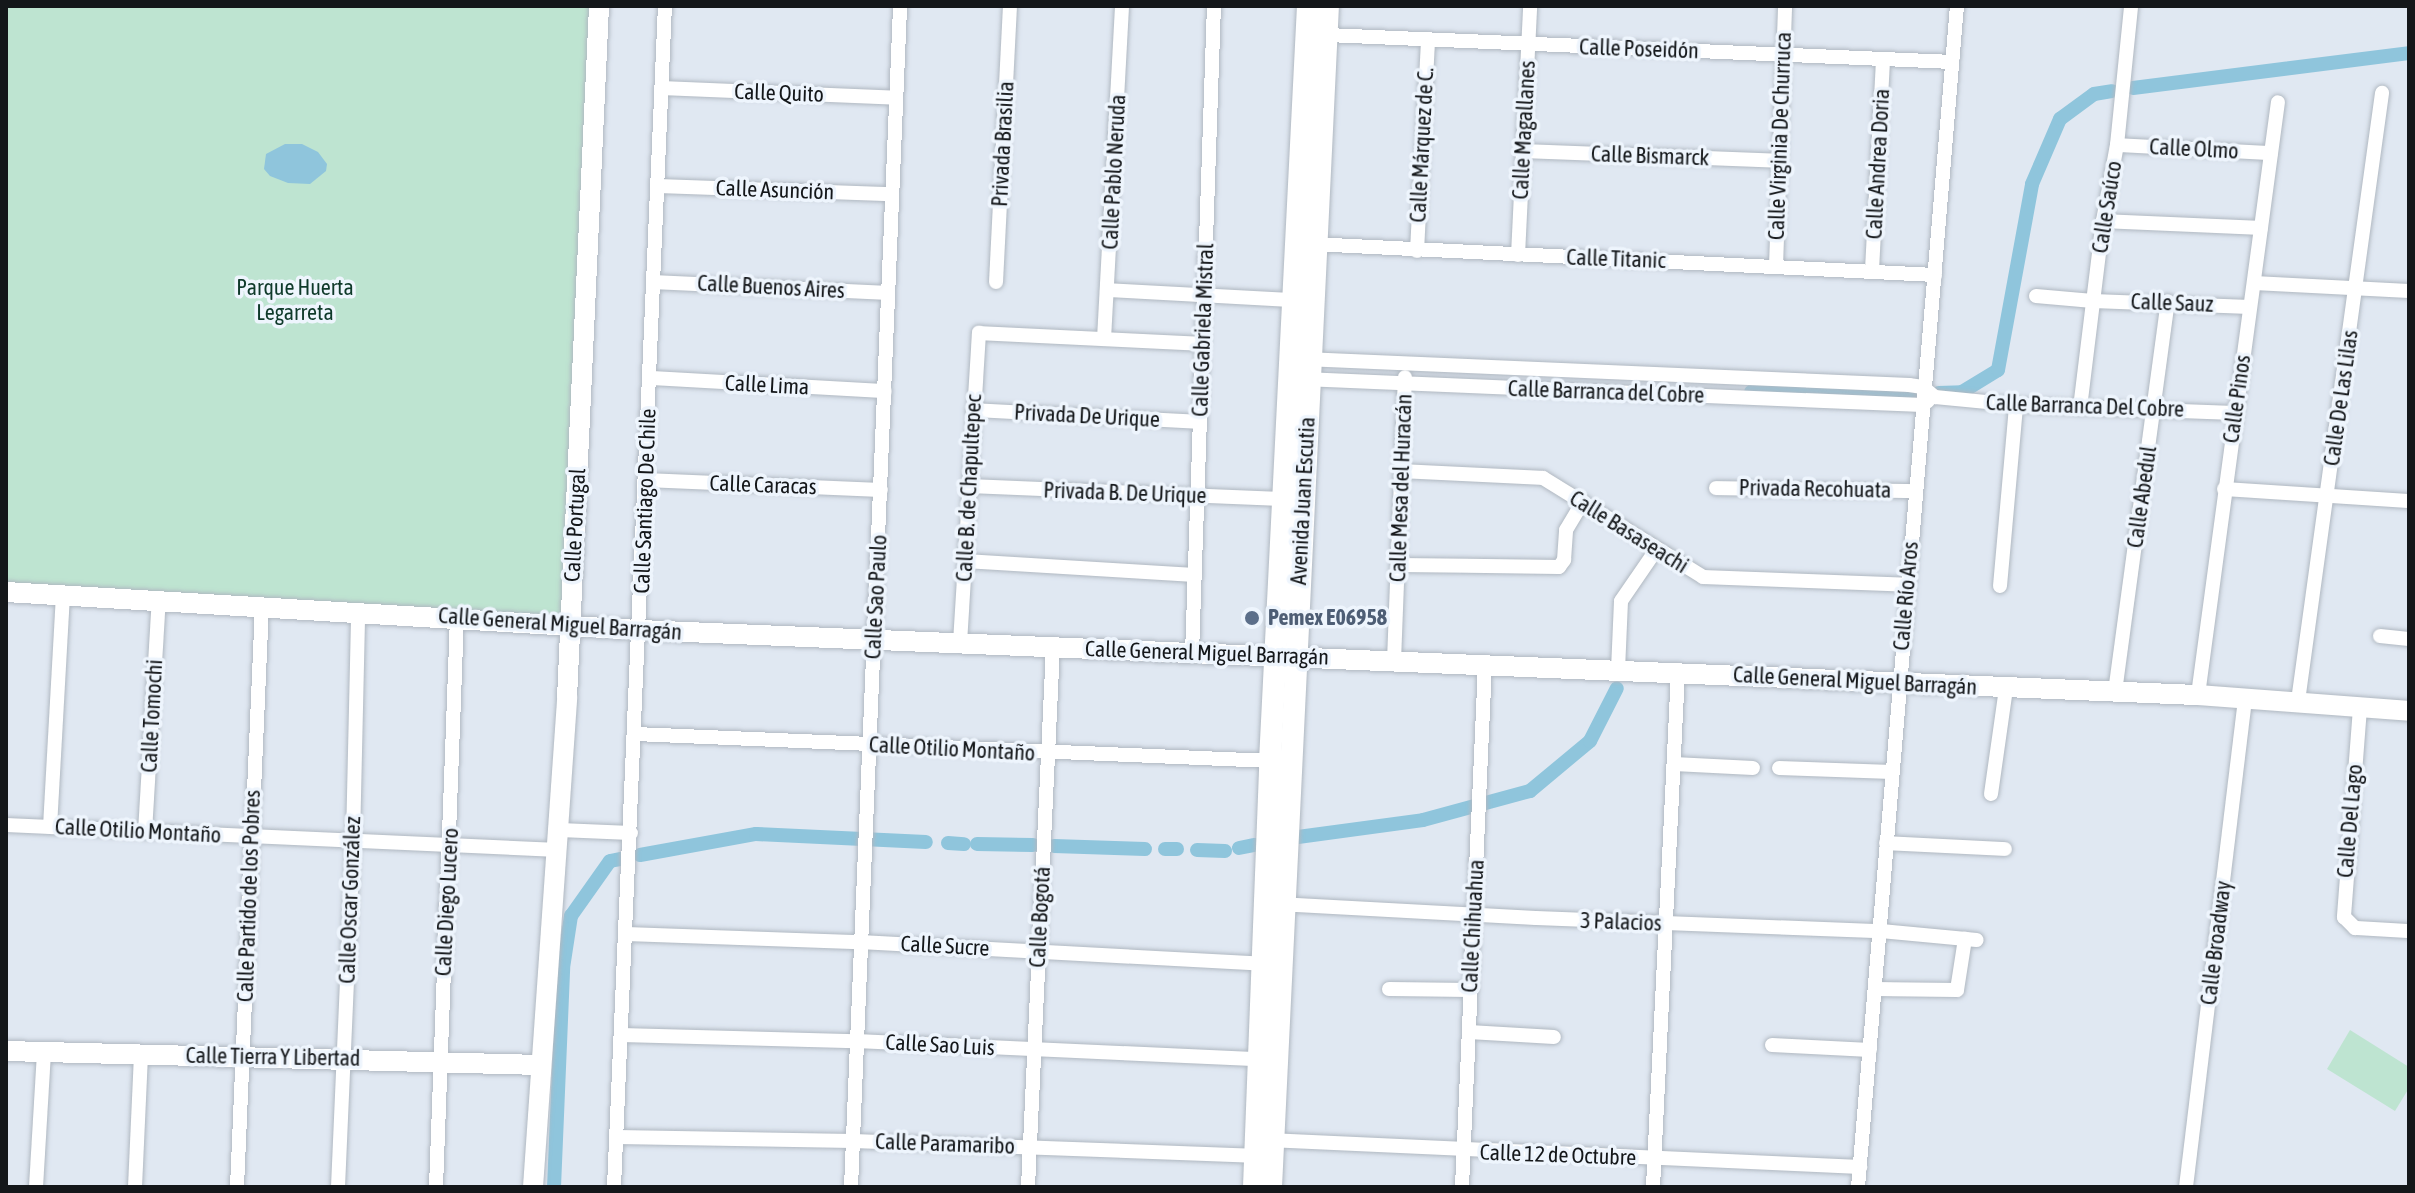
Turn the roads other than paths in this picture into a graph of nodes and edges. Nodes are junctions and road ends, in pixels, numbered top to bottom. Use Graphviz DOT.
graph roads {
  1 [pos="599,6"];
  2 [pos="665,6"];
  3 [pos="900,6"];
  4 [pos="1010,6"];
  5 [pos="1122,6"];
  6 [pos="1214,6"];
  7 [pos="1308,6"];
  8 [pos="1328,6"];
  9 [pos="1530,6"];
  10 [pos="1785,6"];
  11 [pos="1957,6"];
  12 [pos="2131,6"];
  13 [pos="1327,35"];
  14 [pos="1428,40"];
  15 [pos="1528,44"];
  16 [pos="1783,54"];
  17 [pos="1883,59"];
  18 [pos="1952,62"];
  19 [pos="662,88"];
  20 [pos="2382,93"];
  21 [pos="896,98"];
  22 [pos="2278,102"];
  23 [pos="2117,145"];
  24 [pos="1523,151"];
  25 [pos="2271,153"];
  26 [pos="1778,161"];
  27 [pos="658,186"];
  28 [pos="892,194"];
  29 [pos="2103,221"];
  30 [pos="2261,228"];
  31 [pos="1306,244"];
  32 [pos="1417,251"];
  33 [pos="1518,255"];
  34 [pos="1776,266"];
  35 [pos="1872,270"];
  36 [pos="1935,275"];
  37 [pos="654,282"];
  38 [pos="996,282"];
  39 [pos="2254,283"];
  40 [pos="2356,288"];
  41 [pos="1107,290"];
  42 [pos="2409,291"];
  43 [pos="888,293"];
  44 [pos="1204,295"];
  45 [pos="2036,296"];
  46 [pos="1293,300"];
  47 [pos="2093,301"];
  48 [pos="2168,302"];
  49 [pos="2250,307"];
  50 [pos="1104,339"];
  51 [pos="1203,344"];
  52 [pos="1406,363"];
  53 [pos="1300,369"];
  54 [pos="1587,371"];
  55 [pos="1727,377"];
  56 [pos="650,378"];
  57 [pos="1405,384"];
  58 [pos="1923,387"];
  59 [pos="885,391"];
  60 [pos="1587,391"];
  61 [pos="1726,397"];
  62 [pos="1935,397"];
  63 [pos="1922,405"];
  64 [pos="2016,405"];
  65 [pos="2080,408"];
  66 [pos="2154,408"];
  67 [pos="973,410"];
  68 [pos="2235,413"];
  69 [pos="1200,422"];
  70 [pos="1402,471"];
  71 [pos="645,480"];
  72 [pos="969,486"];
  73 [pos="1716,488"];
  74 [pos="2224,489"];
  75 [pos="881,490"];
  76 [pos="1915,491"];
  77 [pos="2327,496"];
  78 [pos="1198,497"];
  79 [pos="1282,499"];
  80 [pos="2409,501"];
  81 [pos="1583,502"];
  82 [pos="1656,550"];
  83 [pos="965,561"];
  84 [pos="1398,565"];
  85 [pos="1195,575"];
  86 [pos="1907,585"];
  87 [pos="2000,586"];
  88 [pos="6,592"];
  89 [pos="63,594"];
  90 [pos="159,599"];
  91 [pos="262,605"];
  92 [pos="358,613"];
  93 [pos="457,617"];
  94 [pos="571,627"];
  95 [pos="639,630"];
  96 [pos="2380,636"];
  97 [pos="875,639"];
  98 [pos="2409,639"];
  99 [pos="960,643"];
  100 [pos="1053,647"];
  101 [pos="1192,654"];
  102 [pos="1285,657"];
  103 [pos="1394,661"];
  104 [pos="1485,665"];
  105 [pos="1618,670"];
  106 [pos="1678,673"];
  107 [pos="1898,683"];
  108 [pos="2006,688"];
  109 [pos="2115,692"];
  110 [pos="2198,695"];
  111 [pos="2245,698"];
  112 [pos="2298,701"];
  113 [pos="2360,708"];
  114 [pos="2409,711"];
  115 [pos="635,734"];
  116 [pos="868,745"];
  117 [pos="1048,754"];
  118 [pos="1270,761"];
  119 [pos="1674,764"];
  120 [pos="1753,768"];
  121 [pos="1779,768"];
  122 [pos="1892,772"];
  123 [pos="1991,794"];
  124 [pos="6,825"];
  125 [pos="50,827"];
  126 [pos="145,832"];
  127 [pos="631,833"];
  128 [pos="1277,833"];
  129 [pos="252,837"];
  130 [pos="353,840"];
  131 [pos="559,840"];
  132 [pos="1886,843"];
  133 [pos="450,845"];
  134 [pos="2005,849"];
  135 [pos="1274,904"];
  136 [pos="1473,915"];
  137 [pos="1666,924"];
  138 [pos="1881,931"];
  139 [pos="2409,931"];
  140 [pos="626,934"];
  141 [pos="860,942"];
  142 [pos="1038,951"];
  143 [pos="1263,964"];
  144 [pos="1389,989"];
  145 [pos="1876,989"];
  146 [pos="1470,990"];
  147 [pos="1469,1032"];
  148 [pos="621,1035"];
  149 [pos="1554,1037"];
  150 [pos="856,1041"];
  151 [pos="1772,1045"];
  152 [pos="1035,1050"];
  153 [pos="1870,1050"];
  154 [pos="6,1051"];
  155 [pos="44,1052"];
  156 [pos="141,1054"];
  157 [pos="243,1057"];
  158 [pos="345,1059"];
  159 [pos="1259,1059"];
  160 [pos="440,1062"];
  161 [pos="541,1065"];
  162 [pos="617,1137"];
  163 [pos="853,1141"];
  164 [pos="1030,1147"];
  165 [pos="1264,1148"];
  166 [pos="1464,1151"];
  167 [pos="1655,1159"];
  168 [pos="1860,1167"];
  169 [pos="36,1187"];
  170 [pos="135,1187"];
  171 [pos="237,1187"];
  172 [pos="338,1187"];
  173 [pos="436,1187"];
  174 [pos="533,1187"];
  175 [pos="614,1187"];
  176 [pos="851,1187"];
  177 [pos="1028,1187"];
  178 [pos="1254,1187"];
  179 [pos="1271,1187"];
  180 [pos="1462,1187"];
  181 [pos="1653,1187"];
  182 [pos="1858,1187"];
  183 [pos="2186,1187"];
  1 -- 94 [label="main road, Calle Portugal"];
  2 -- 19 [label="street, Calle Santiago De Chile"];
  3 -- 21 [label="street, Calle Sao Paulo"];
  4 -- 38 [label="street, Privada Brasilia"];
  5 -- 41 [label="street, Calle Pablo Neruda"];
  6 -- 44 [label="street, Calle Gabriela Mistral"];
  7 -- 31 [label="main road, Avenida Juan Escutia"];
  8 -- 13 [label="main road, Avenida Juan Escutia"];
  9 -- 15 [label="street, Calle Magallanes"];
  10 -- 16 [label="street, Calle Virginia De Churruca"];
  11 -- 18 [label="street, Calle Río Aros"];
  12 -- 23 [label="street, Calle Saúco"];
  13 -- 14 [label="street, Calle Poseidón"];
  13 -- 31 [label="main road, Avenida Juan Escutia"];
  14 -- 15 [label="street, Calle Poseidón"];
  14 -- 32 [label="street, Calle Márquez de C."];
  15 -- 16 [label="street, Calle Poseidón"];
  15 -- 24 [label="street, Calle Magallanes"];
  16 -- 17 [label="street, Calle Poseidón"];
  16 -- 26 [label="street, Calle Virginia De Churruca"];
  17 -- 18 [label="street, Calle Poseidón"];
  17 -- 35 [label="street, Calle Andrea Doria"];
  18 -- 36 [label="street, Calle Río Aros"];
  19 -- 21 [label="street, Calle Quito"];
  19 -- 27 [label="street, Calle Santiago De Chile"];
  20 -- 40 [label="street, Calle De Las Lilas"];
  21 -- 28 [label="street, Calle Sao Paulo"];
  22 -- 25 [label="street, Calle Pinos"];
  23 -- 25 [label="street, Calle Olmo"];
  23 -- 29 [label="street, Calle Saúco"];
  24 -- 26 [label="street, Calle Bismarck"];
  24 -- 33 [label="street, Calle Magallanes"];
  25 -- 30 [label="street, Calle Pinos"];
  26 -- 34 [label="street, Calle Virginia De Churruca"];
  27 -- 28 [label="street, Calle Asunción"];
  27 -- 37 [label="street, Calle Santiago De Chile"];
  28 -- 43 [label="street, Calle Sao Paulo"];
  29 -- 30 [label="street"];
  29 -- 47 [label="street, Calle Saúco"];
  30 -- 39 [label="street, Calle Pinos"];
  31 -- 32 [label="street, Calle Titanic"];
  31 -- 46 [label="main road, Avenida Juan Escutia"];
  31 -- 53 [label="main road, Avenida Juan Escutia"];
  32 -- 33 [label="street, Calle Titanic"];
  33 -- 34 [label="street, Calle Titanic"];
  34 -- 35 [label="street, Calle Titanic"];
  35 -- 36 [label="street, Calle Titanic"];
  36 -- 58 [label="street, Calle Río Aros"];
  37 -- 43 [label="street, Calle Buenos Aires"];
  37 -- 56 [label="street, Calle Santiago De Chile"];
  39 -- 40 [label="street"];
  39 -- 49 [label="street, Calle Pinos"];
  40 -- 42 [label="street"];
  40 -- 77 [label="street, Calle De Las Lilas"];
  41 -- 44 [label="street"];
  41 -- 50 [label="street, Calle Pablo Neruda"];
  43 -- 59 [label="street, Calle Sao Paulo"];
  44 -- 46 [label="street"];
  44 -- 51 [label="street, Calle Gabriela Mistral"];
  45 -- 47 [label="street, Calle Sauz"];
  46 -- 53 [label="main road, Avenida Juan Escutia"];
  47 -- 48 [label="street, Calle Sauz"];
  47 -- 65 [label="street, Calle Saúco"];
  48 -- 49 [label="street, Calle Sauz"];
  48 -- 66 [label="street, Calle Abedul"];
  49 -- 68 [label="street, Calle Pinos"];
  50 -- 51 [label="street"];
  50 -- 67 [label="street, Calle B. de Chapultepec"];
  51 -- 69 [label="street, Calle Gabriela Mistral"];
  52 -- 53 [label="street, Calle Barranca del Cobre"];
  52 -- 54 [label="street, Calle Barranca del Cobre"];
  52 -- 57 [label="street, Calle Mesa del Huracán"];
  53 -- 57 [label="street, Calle Barranca del Cobre"];
  53 -- 79 [label="main road, Avenida Juan Escutia"];
  53 -- 102 [label="main road, Avenida Juan Escutia"];
  54 -- 55 [label="street, Calle Barranca del Cobre"];
  54 -- 60 [label="street"];
  55 -- 58 [label="street, Calle Barranca del Cobre"];
  55 -- 61 [label="street"];
  56 -- 59 [label="street, Calle Lima"];
  56 -- 71 [label="street, Calle Santiago De Chile"];
  57 -- 60 [label="street, Calle Barranca del Cobre"];
  57 -- 70 [label="street, Calle Mesa del Huracán"];
  58 -- 62 [label="street"];
  58 -- 63 [label="street, Calle Río Aros"];
  59 -- 75 [label="street, Calle Sao Paulo"];
  60 -- 61 [label="street, Calle Barranca del Cobre"];
  61 -- 63 [label="street, Calle Barranca del Cobre"];
  62 -- 63 [label="street"];
  62 -- 64 [label="street, Calle Barranca Del Cobre"];
  63 -- 76 [label="street, Calle Río Aros"];
  64 -- 65 [label="street, Calle Barranca Del Cobre"];
  64 -- 87 [label="street"];
  65 -- 66 [label="street, Calle Barranca Del Cobre"];
  66 -- 68 [label="street, Calle Barranca Del Cobre"];
  66 -- 109 [label="street, Calle Abedul"];
  67 -- 69 [label="street, Privada De Urique"];
  67 -- 72 [label="street, Calle B. de Chapultepec"];
  68 -- 74 [label="street, Calle Pinos"];
  69 -- 78 [label="street, Calle Gabriela Mistral"];
  70 -- 81 [label="street, Calle Basaseachi"];
  70 -- 84 [label="street, Calle Mesa del Huracán"];
  71 -- 75 [label="street, Calle Caracas"];
  71 -- 95 [label="street, Calle Santiago De Chile"];
  72 -- 78 [label="street, Privada B. De Urique"];
  72 -- 83 [label="street, Calle B. de Chapultepec"];
  73 -- 76 [label="street, Privada Recohuata"];
  74 -- 77 [label="street"];
  74 -- 110 [label="street, Calle Pinos"];
  75 -- 97 [label="street, Calle Sao Paulo"];
  76 -- 86 [label="street, Calle Río Aros"];
  77 -- 80 [label="street"];
  77 -- 112 [label="street, Calle De Las Lilas"];
  78 -- 79 [label="street, Privada B. De Urique"];
  78 -- 85 [label="street, Calle Gabriela Mistral"];
  79 -- 102 [label="main road, Avenida Juan Escutia"];
  81 -- 82 [label="street, Calle Basaseachi"];
  81 -- 84 [label="street"];
  82 -- 86 [label="street, Calle Basaseachi"];
  82 -- 105 [label="street"];
  83 -- 85 [label="street"];
  83 -- 99 [label="street, Calle B. de Chapultepec"];
  84 -- 103 [label="street, Calle Mesa del Huracán"];
  85 -- 101 [label="street, Calle Gabriela Mistral"];
  86 -- 107 [label="street, Calle Río Aros"];
  88 -- 89 [label="main road, Calle General Miguel Barragán"];
  89 -- 90 [label="main road, Calle General Miguel Barragán"];
  89 -- 125 [label="street"];
  90 -- 91 [label="main road, Calle General Miguel Barragán"];
  90 -- 126 [label="street, Calle Tomochi"];
  91 -- 92 [label="main road, Calle General Miguel Barragán"];
  91 -- 129 [label="street, Calle Partido de los Pobres"];
  92 -- 93 [label="main road, Calle General Miguel Barragán"];
  92 -- 130 [label="street, Calle Oscar González"];
  93 -- 94 [label="main road, Calle General Miguel Barragán"];
  93 -- 133 [label="street, Calle Diego Lucero"];
  94 -- 95 [label="main road, Calle General Miguel Barragán"];
  94 -- 131 [label="main road, Calle Portugal"];
  95 -- 97 [label="main road, Calle General Miguel Barragán"];
  95 -- 115 [label="street, Calle Santiago De Chile"];
  96 -- 98 [label="street"];
  97 -- 99 [label="main road, Calle General Miguel Barragán"];
  97 -- 116 [label="street, Calle Sao Paulo"];
  99 -- 100 [label="main road, Calle General Miguel Barragán"];
  100 -- 101 [label="main road, Calle General Miguel Barragán"];
  100 -- 117 [label="street, Calle Bogotá"];
  101 -- 102 [label="main road, Calle General Miguel Barragán"];
  102 -- 103 [label="main road, Calle General Miguel Barragán"];
  102 -- 118 [label="main road, Avenida Juan Escutia"];
  102 -- 128 [label="main road, Avenida Juan Escutia"];
  103 -- 104 [label="main road, Calle General Miguel Barragán"];
  104 -- 105 [label="main road, Calle General Miguel Barragán"];
  104 -- 136 [label="street, Calle Chihuahua"];
  105 -- 106 [label="main road, Calle General Miguel Barragán"];
  106 -- 107 [label="main road, Calle General Miguel Barragán"];
  106 -- 119 [label="street"];
  107 -- 108 [label="main road, Calle General Miguel Barragán"];
  107 -- 122 [label="street, Calle Río Aros"];
  108 -- 109 [label="main road, Calle General Miguel Barragán"];
  108 -- 123 [label="street"];
  109 -- 110 [label="main road, Calle General Miguel Barragán"];
  110 -- 111 [label="main road, Calle General Miguel Barragán"];
  111 -- 112 [label="main road, Calle General Miguel Barragán"];
  111 -- 183 [label="street, Calle Broadway"];
  112 -- 113 [label="main road, Calle General Miguel Barragán"];
  113 -- 114 [label="main road, Calle General Miguel Barragán"];
  113 -- 139 [label="street, Calle Del Lago"];
  115 -- 116 [label="street, Calle Otilio Montaño"];
  115 -- 127 [label="street, Calle Santiago De Chile"];
  116 -- 117 [label="street, Calle Otilio Montaño"];
  116 -- 141 [label="street, Calle Sao Paulo"];
  117 -- 118 [label="street, Calle Otilio Montaño"];
  117 -- 142 [label="street, Calle Bogotá"];
  118 -- 128 [label="main road, Avenida Juan Escutia"];
  119 -- 120 [label="street"];
  119 -- 137 [label="street"];
  121 -- 122 [label="street"];
  122 -- 132 [label="street, Calle Río Aros"];
  124 -- 125 [label="street, Calle Otilio Montaño"];
  125 -- 126 [label="street, Calle Otilio Montaño"];
  126 -- 129 [label="street, Calle Otilio Montaño"];
  127 -- 131 [label="street, Calle Otilio Montaño"];
  127 -- 140 [label="street, Calle Santiago De Chile"];
  128 -- 135 [label="main road, Avenida Juan Escutia"];
  129 -- 130 [label="street, Calle Otilio Montaño"];
  129 -- 157 [label="street, Calle Partido de los Pobres"];
  130 -- 133 [label="street, Calle Otilio Montaño"];
  130 -- 158 [label="street, Calle Oscar González"];
  131 -- 133 [label="street, Calle Otilio Montaño"];
  131 -- 161 [label="main road, Calle Portugal"];
  132 -- 134 [label="street"];
  132 -- 138 [label="street, Calle Río Aros"];
  133 -- 160 [label="street, Calle Diego Lucero"];
  135 -- 136 [label="street, 3 Palacios"];
  135 -- 143 [label="main road, Avenida Juan Escutia"];
  135 -- 165 [label="main road, Avenida Juan Escutia"];
  136 -- 137 [label="street, 3 Palacios"];
  136 -- 146 [label="street, Calle Chihuahua"];
  137 -- 138 [label="street, 3 Palacios"];
  137 -- 167 [label="street"];
  138 -- 145 [label="street, Calle Río Aros"];
  138 -- 145 [label="street, 3 Palacios"];
  140 -- 141 [label="street, Calle Sucre"];
  140 -- 148 [label="street, Calle Santiago De Chile"];
  141 -- 142 [label="street, Calle Sucre"];
  141 -- 150 [label="street, Calle Sao Paulo"];
  142 -- 143 [label="street, Calle Sucre"];
  142 -- 152 [label="street, Calle Bogotá"];
  143 -- 159 [label="main road, Avenida Juan Escutia"];
  144 -- 146 [label="street"];
  145 -- 153 [label="street, Calle Río Aros"];
  146 -- 147 [label="street, Calle Chihuahua"];
  147 -- 149 [label="street"];
  147 -- 166 [label="street, Calle Chihuahua"];
  148 -- 150 [label="street, Calle Sao Luis"];
  148 -- 162 [label="street, Calle Santiago De Chile"];
  150 -- 152 [label="street, Calle Sao Luis"];
  150 -- 163 [label="street, Calle Sao Paulo"];
  151 -- 153 [label="street"];
  152 -- 159 [label="street, Calle Sao Luis"];
  152 -- 164 [label="street, Calle Bogotá"];
  153 -- 168 [label="street, Calle Río Aros"];
  154 -- 155 [label="main road, Calle Tierra Y Libertad"];
  155 -- 156 [label="main road, Calle Tierra Y Libertad"];
  155 -- 169 [label="street"];
  156 -- 157 [label="main road, Calle Tierra Y Libertad"];
  156 -- 170 [label="street"];
  157 -- 158 [label="main road, Calle Tierra Y Libertad"];
  157 -- 171 [label="street, Calle Partido de los Pobres"];
  158 -- 160 [label="main road, Calle Tierra Y Libertad"];
  158 -- 172 [label="street, Calle Oscar González"];
  159 -- 165 [label="main road, Avenida Juan Escutia"];
  160 -- 161 [label="main road, Calle Tierra Y Libertad"];
  160 -- 173 [label="street, Calle Diego Lucero"];
  161 -- 174 [label="main road, Calle Portugal"];
  162 -- 163 [label="street, Calle Paramaribo"];
  162 -- 175 [label="street, Calle Santiago De Chile"];
  163 -- 164 [label="street, Calle Paramaribo"];
  163 -- 176 [label="street, Calle Sao Paulo"];
  164 -- 165 [label="street, Calle Paramaribo"];
  164 -- 177 [label="street, Calle Bogotá"];
  165 -- 166 [label="street, Calle 12 de Octubre"];
  165 -- 178 [label="main road, Avenida Juan Escutia"];
  165 -- 179 [label="main road, Avenida Juan Escutia"];
  166 -- 167 [label="street, Calle 12 de Octubre"];
  166 -- 180 [label="street, Calle Chihuahua"];
  167 -- 168 [label="street, Calle 12 de Octubre"];
  167 -- 181 [label="street"];
  168 -- 182 [label="street, Calle Río Aros"];
}
